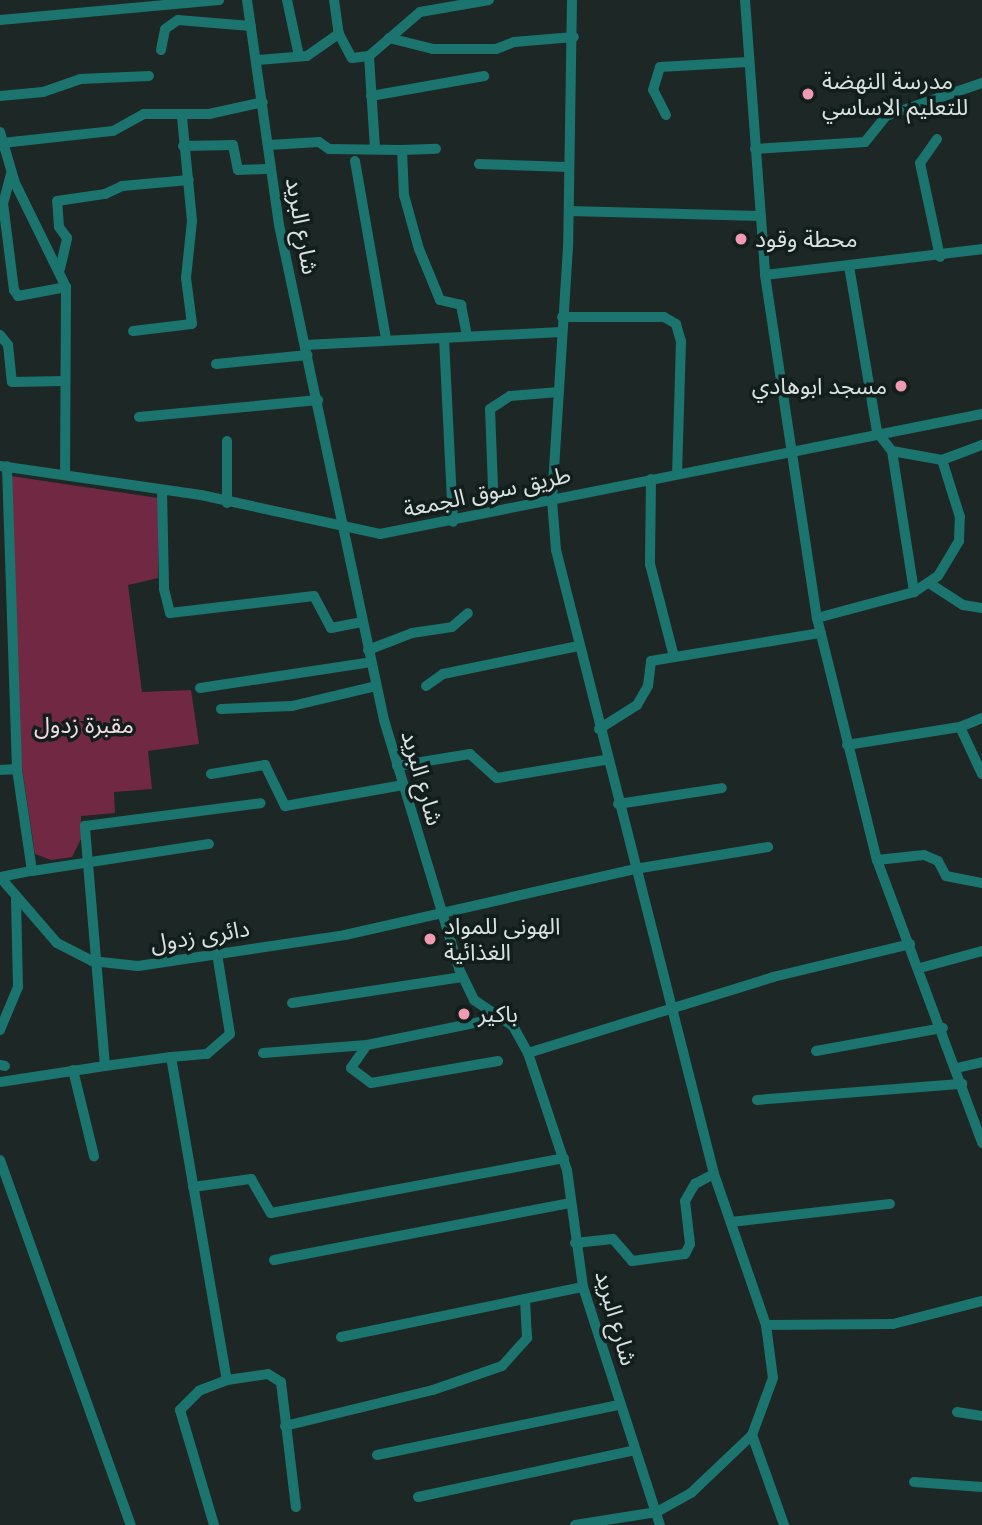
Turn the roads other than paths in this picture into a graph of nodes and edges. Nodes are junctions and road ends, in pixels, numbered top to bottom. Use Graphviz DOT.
graph roads {
  1 [pos="219,0"];
  2 [pos="247,0"];
  3 [pos="287,0"];
  4 [pos="334,0"];
  5 [pos="489,0"];
  6 [pos="572,0"];
  7 [pos="745,0"];
  8 [pos="0,20"];
  9 [pos="251,26"];
  10 [pos="339,34"];
  11 [pos="574,37"];
  12 [pos="389,38"];
  13 [pos="161,50"];
  14 [pos="299,56"];
  15 [pos="369,56"];
  16 [pos="258,60"];
  17 [pos="748,62"];
  18 [pos="149,76"];
  19 [pos="484,76"];
  20 [pos="982,83"];
  21 [pos="0,96"];
  22 [pos="371,96"];
  23 [pos="263,102"];
  24 [pos="666,115"];
  25 [pos="182,117"];
  26 [pos="1,137"];
  27 [pos="937,139"];
  28 [pos="269,145"];
  29 [pos="183,146"];
  30 [pos="375,149"];
  31 [pos="436,149"];
  32 [pos="755,149"];
  33 [pos="402,150"];
  34 [pos="355,161"];
  35 [pos="479,164"];
  36 [pos="568,167"];
  37 [pos="271,169"];
  38 [pos="11,174"];
  39 [pos="189,180"];
  40 [pos="569,211"];
  41 [pos="761,216"];
  42 [pos="982,249"];
  43 [pos="940,257"];
  44 [pos="849,266"];
  45 [pos="60,269"];
  46 [pos="765,275"];
  47 [pos="66,288"];
  48 [pos="562,317"];
  49 [pos="133,331"];
  50 [pos="561,332"];
  51 [pos="0,335"];
  52 [pos="467,336"];
  53 [pos="386,338"];
  54 [pos="444,338"];
  55 [pos="306,350"];
  56 [pos="216,364"];
  57 [pos="65,381"];
  58 [pos="559,392"];
  59 [pos="318,400"];
  60 [pos="982,414"];
  61 [pos="139,417"];
  62 [pos="877,432"];
  63 [pos="227,441"];
  64 [pos="982,445"];
  65 [pos="788,450"];
  66 [pos="892,451"];
  67 [pos="942,460"];
  68 [pos="3,466"];
  69 [pos="65,473"];
  70 [pos="677,474"];
  71 [pos="652,479"];
  72 [pos="493,487"];
  73 [pos="162,490"];
  74 [pos="552,501"];
  75 [pos="227,503"];
  76 [pos="453,522"];
  77 [pos="342,529"];
  78 [pos="929,583"];
  79 [pos="914,592"];
  80 [pos="982,608"];
  81 [pos="468,613"];
  82 [pos="817,618"];
  83 [pos="362,622"];
  84 [pos="821,634"];
  85 [pos="578,646"];
  86 [pos="368,650"];
  87 [pos="674,657"];
  88 [pos="371,662"];
  89 [pos="376,686"];
  90 [pos="426,686"];
  91 [pos="200,688"];
  92 [pos="221,709"];
  93 [pos="982,719"];
  94 [pos="960,727"];
  95 [pos="599,729"];
  96 [pos="848,745"];
  97 [pos="605,760"];
  98 [pos="397,766"];
  99 [pos="17,769"];
  100 [pos="0,770"];
  101 [pos="211,774"];
  102 [pos="982,774"];
  103 [pos="403,785"];
  104 [pos="722,788"];
  105 [pos="261,803"];
  106 [pos="618,804"];
  107 [pos="209,844"];
  108 [pos="768,847"];
  109 [pos="87,860"];
  110 [pos="877,860"];
  111 [pos="635,869"];
  112 [pos="32,872"];
  113 [pos="0,877"];
  114 [pos="982,883"];
  115 [pos="16,900"];
  116 [pos="440,914"];
  117 [pos="910,944"];
  118 [pos="982,951"];
  119 [pos="217,954"];
  120 [pos="92,961"];
  121 [pos="920,968"];
  122 [pos="462,977"];
  123 [pos="292,1003"];
  124 [pos="670,1007"];
  125 [pos="499,1018"];
  126 [pos="943,1028"];
  127 [pos="0,1030"];
  128 [pos="367,1045"];
  129 [pos="816,1051"];
  130 [pos="263,1053"];
  131 [pos="528,1053"];
  132 [pos="171,1057"];
  133 [pos="498,1062"];
  134 [pos="982,1062"];
  135 [pos="105,1066"];
  136 [pos="957,1068"];
  137 [pos="73,1070"];
  138 [pos="0,1083"];
  139 [pos="962,1084"];
  140 [pos="757,1100"];
  141 [pos="982,1143"];
  142 [pos="94,1156"];
  143 [pos="564,1158"];
  144 [pos="0,1160"];
  145 [pos="714,1174"];
  146 [pos="193,1187"];
  147 [pos="570,1203"];
  148 [pos="890,1204"];
  149 [pos="731,1222"];
  150 [pos="575,1243"];
  151 [pos="274,1260"];
  152 [pos="583,1287"];
  153 [pos="525,1299"];
  154 [pos="982,1301"];
  155 [pos="766,1325"];
  156 [pos="341,1337"];
  157 [pos="227,1380"];
  158 [pos="618,1405"];
  159 [pos="957,1412"];
  160 [pos="982,1416"];
  161 [pos="285,1426"];
  162 [pos="752,1435"];
  163 [pos="635,1450"];
  164 [pos="377,1455"];
  165 [pos="914,1482"];
  166 [pos="982,1487"];
  167 [pos="418,1497"];
  168 [pos="296,1507"];
  169 [pos="656,1512"];
  170 [pos="131,1525"];
  171 [pos="214,1525"];
  172 [pos="575,1525"];
  173 [pos="660,1525"];
  174 [pos="784,1525"];
  1 -- 8 [label="street"];
  2 -- 9 [label="street, شارع البريد"];
  3 -- 14 [label="street"];
  4 -- 10 [label="street"];
  5 -- 12 [label="street"];
  6 -- 11 [label="street"];
  7 -- 17 [label="street"];
  9 -- 13 [label="street"];
  9 -- 16 [label="street, شارع البريد"];
  10 -- 14 [label="street"];
  10 -- 15 [label="street"];
  11 -- 12 [label="street"];
  11 -- 36 [label="street"];
  12 -- 15 [label="street"];
  14 -- 16 [label="street"];
  15 -- 22 [label="street"];
  16 -- 23 [label="street, شارع البريد"];
  17 -- 24 [label="street"];
  17 -- 32 [label="street"];
  18 -- 21 [label="street"];
  19 -- 22 [label="street"];
  20 -- 32 [label="street"];
  22 -- 30 [label="street"];
  23 -- 25 [label="street"];
  23 -- 28 [label="street, شارع البريد"];
  25 -- 26 [label="street"];
  25 -- 29 [label="street"];
  26 -- 38 [label="street"];
  27 -- 43 [label="street"];
  28 -- 30 [label="street"];
  28 -- 37 [label="street, شارع البريد"];
  29 -- 37 [label="street"];
  29 -- 39 [label="street"];
  30 -- 33 [label="street"];
  31 -- 33 [label="street"];
  32 -- 41 [label="street"];
  33 -- 52 [label="street"];
  34 -- 53 [label="street"];
  35 -- 36 [label="street"];
  36 -- 40 [label="street"];
  37 -- 55 [label="street, شارع البريد"];
  38 -- 45 [label="street"];
  38 -- 47 [label="street"];
  39 -- 45 [label="street"];
  39 -- 49 [label="street"];
  40 -- 41 [label="street"];
  40 -- 48 [label="street"];
  41 -- 46 [label="street"];
  42 -- 43 [label="street"];
  43 -- 44 [label="street"];
  44 -- 46 [label="street"];
  44 -- 62 [label="street"];
  45 -- 47 [label="street"];
  46 -- 65 [label="street"];
  47 -- 57 [label="street"];
  48 -- 50 [label="street"];
  48 -- 70 [label="street"];
  50 -- 52 [label="street"];
  50 -- 58 [label="street"];
  51 -- 57 [label="street"];
  52 -- 54 [label="street"];
  53 -- 54 [label="street"];
  53 -- 55 [label="street"];
  54 -- 76 [label="street"];
  55 -- 56 [label="street"];
  55 -- 59 [label="street, شارع البريد"];
  57 -- 69 [label="street"];
  58 -- 72 [label="street"];
  58 -- 74 [label="street"];
  59 -- 61 [label="street"];
  59 -- 77 [label="street, شارع البريد"];
  60 -- 62 [label="street, طريق سوق الجمعة"];
  62 -- 65 [label="street, طريق سوق الجمعة"];
  62 -- 66 [label="street"];
  63 -- 75 [label="street"];
  64 -- 67 [label="street"];
  65 -- 70 [label="street, طريق سوق الجمعة"];
  65 -- 82 [label="street"];
  66 -- 67 [label="street"];
  66 -- 79 [label="street"];
  67 -- 78 [label="street"];
  68 -- 69 [label="street, طريق سوق الجمعة"];
  68 -- 99 [label="street"];
  69 -- 73 [label="street, طريق سوق الجمعة"];
  70 -- 71 [label="street, طريق سوق الجمعة"];
  71 -- 74 [label="street, طريق سوق الجمعة"];
  71 -- 87 [label="street"];
  73 -- 75 [label="street, طريق سوق الجمعة"];
  73 -- 83 [label="street"];
  74 -- 76 [label="street, طريق سوق الجمعة"];
  74 -- 85 [label="street"];
  75 -- 77 [label="street, طريق سوق الجمعة"];
  76 -- 77 [label="street, طريق سوق الجمعة"];
  77 -- 83 [label="street, شارع البريد"];
  78 -- 79 [label="street"];
  78 -- 80 [label="street"];
  79 -- 82 [label="street"];
  81 -- 86 [label="street"];
  82 -- 84 [label="street"];
  83 -- 86 [label="street, شارع البريد"];
  84 -- 87 [label="street"];
  84 -- 96 [label="street"];
  85 -- 90 [label="street"];
  85 -- 95 [label="street"];
  86 -- 88 [label="street, شارع البريد"];
  87 -- 95 [label="street"];
  88 -- 89 [label="street, شارع البريد"];
  88 -- 91 [label="street"];
  89 -- 92 [label="street"];
  89 -- 98 [label="street, شارع البريد"];
  93 -- 94 [label="street"];
  94 -- 96 [label="street"];
  94 -- 102 [label="street"];
  95 -- 97 [label="street"];
  96 -- 110 [label="street"];
  97 -- 98 [label="street"];
  97 -- 106 [label="street"];
  98 -- 103 [label="street, شارع البريد"];
  99 -- 100 [label="street"];
  99 -- 112 [label="street"];
  101 -- 103 [label="street"];
  103 -- 116 [label="street, شارع البريد"];
  104 -- 106 [label="street"];
  105 -- 109 [label="street"];
  106 -- 111 [label="street"];
  107 -- 109 [label="street"];
  108 -- 111 [label="street, دائرى زدول"];
  109 -- 112 [label="street"];
  109 -- 120 [label="street"];
  110 -- 114 [label="street"];
  110 -- 117 [label="street"];
  111 -- 116 [label="street, دائرى زدول"];
  111 -- 124 [label="street"];
  112 -- 113 [label="street"];
  113 -- 115 [label="street, دائرى زدول"];
  115 -- 120 [label="street, دائرى زدول"];
  115 -- 127 [label="street"];
  116 -- 119 [label="street, دائرى زدول"];
  116 -- 122 [label="street, شارع البريد"];
  117 -- 121 [label="street"];
  117 -- 124 [label="street"];
  118 -- 121 [label="street"];
  119 -- 120 [label="street, دائرى زدول"];
  119 -- 132 [label="street"];
  120 -- 135 [label="street"];
  121 -- 126 [label="street"];
  122 -- 123 [label="street"];
  122 -- 125 [label="street, شارع البريد"];
  124 -- 131 [label="street"];
  124 -- 145 [label="street"];
  125 -- 128 [label="street"];
  125 -- 131 [label="street, شارع البريد"];
  126 -- 129 [label="street"];
  126 -- 136 [label="street"];
  128 -- 130 [label="street"];
  128 -- 133 [label="street"];
  131 -- 143 [label="street, شارع البريد"];
  132 -- 135 [label="street"];
  132 -- 146 [label="street"];
  134 -- 136 [label="street"];
  135 -- 137 [label="street"];
  136 -- 139 [label="street"];
  137 -- 138 [label="street"];
  137 -- 142 [label="street"];
  139 -- 140 [label="street"];
  139 -- 141 [label="street"];
  143 -- 146 [label="street"];
  143 -- 147 [label="street, شارع البريد"];
  144 -- 170 [label="street"];
  145 -- 149 [label="street"];
  145 -- 150 [label="street"];
  146 -- 157 [label="street"];
  147 -- 150 [label="street, شارع البريد"];
  147 -- 151 [label="street"];
  148 -- 149 [label="street"];
  149 -- 155 [label="street"];
  150 -- 152 [label="street, شارع البريد"];
  152 -- 153 [label="street"];
  152 -- 158 [label="street, شارع البريد"];
  153 -- 156 [label="street"];
  153 -- 161 [label="street"];
  154 -- 155 [label="street"];
  155 -- 162 [label="street"];
  157 -- 161 [label="street"];
  157 -- 171 [label="street"];
  158 -- 163 [label="street, شارع البريد"];
  158 -- 164 [label="street"];
  159 -- 160 [label="street"];
  161 -- 168 [label="street"];
  162 -- 169 [label="street"];
  162 -- 174 [label="street"];
  163 -- 167 [label="street"];
  163 -- 169 [label="street, شارع البريد"];
  165 -- 166 [label="street"];
  169 -- 172 [label="street"];
  169 -- 173 [label="street, شارع البريد"];
}
